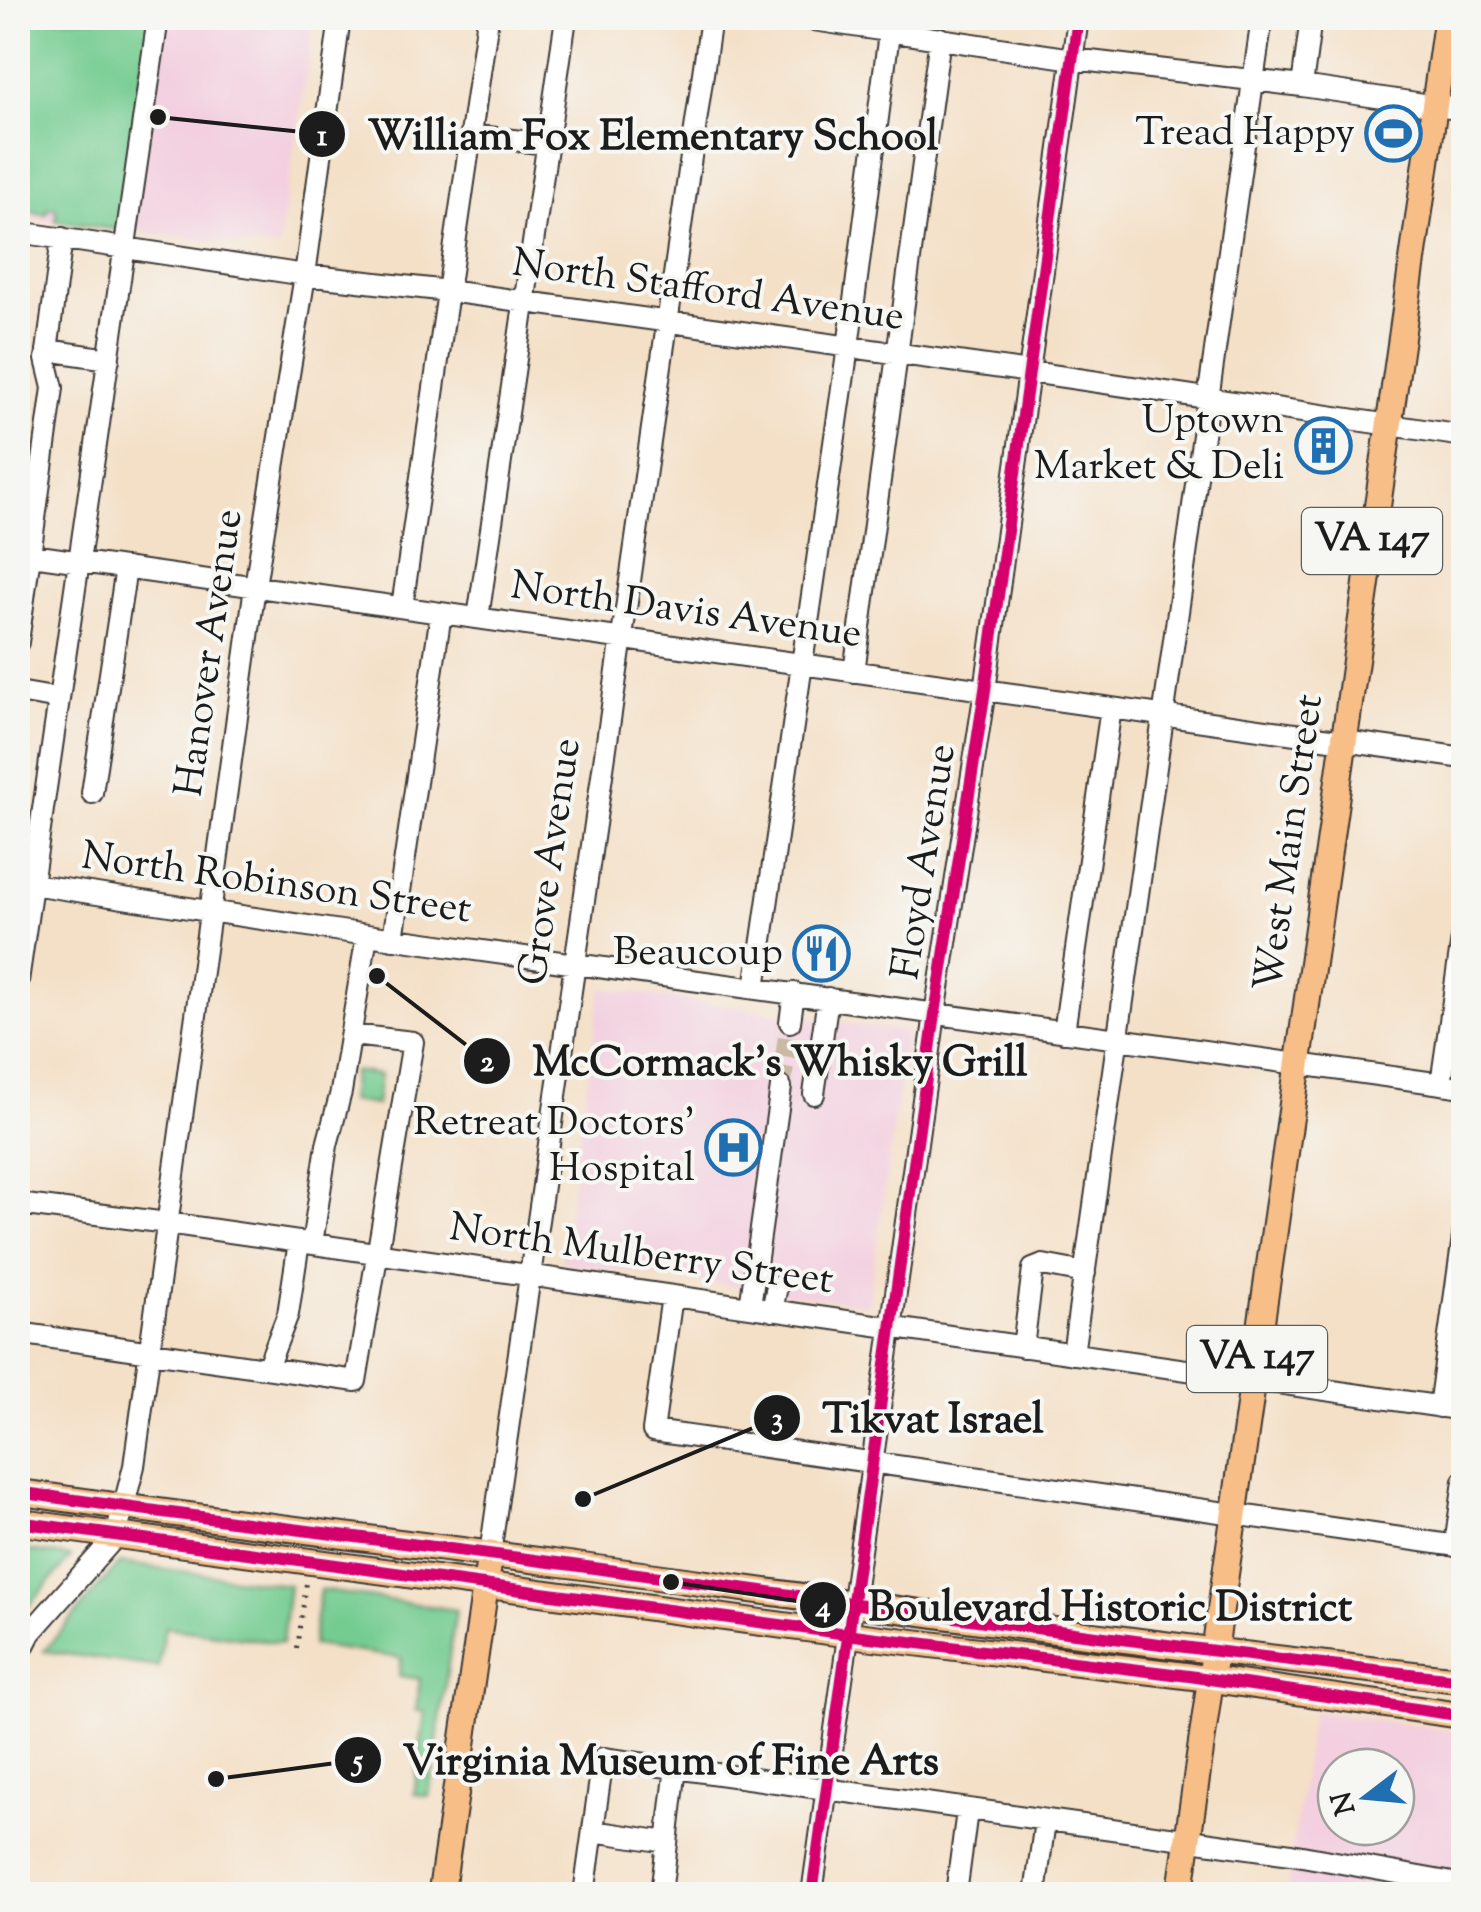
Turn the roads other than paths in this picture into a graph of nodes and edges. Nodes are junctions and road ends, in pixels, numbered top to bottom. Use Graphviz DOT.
graph roads {
  1 [pos="158,18"];
  2 [pos="340,18"];
  3 [pos="488,18"];
  4 [pos="566,18"];
  5 [pos="710,18"];
  6 [pos="800,18"];
  7 [pos="1078,18"];
  8 [pos="1262,18"];
  9 [pos="1312,18"];
  10 [pos="1447,18"];
  11 [pos="891,24"];
  12 [pos="940,38"];
  13 [pos="1073,59"];
  14 [pos="1254,81"];
  15 [pos="1302,86"];
  16 [pos="1434,106"];
  17 [pos="1464,110"];
  18 [pos="471,135"];
  19 [pos="547,144"];
  20 [pos="18,232"];
  21 [pos="62,238"];
  22 [pos="125,247"];
  23 [pos="305,275"];
  24 [pos="448,291"];
  25 [pos="524,301"];
  26 [pos="668,322"];
  27 [pos="848,347"];
  28 [pos="47,350"];
  29 [pos="897,354"];
  30 [pos="109,359"];
  31 [pos="1028,372"];
  32 [pos="1206,398"];
  33 [pos="1388,427"];
  34 [pos="1464,436"];
  35 [pos="23,554"];
  36 [pos="79,561"];
  37 [pos="126,568"];
  38 [pos="255,586"];
  39 [pos="402,607"];
  40 [pos="441,613"];
  41 [pos="478,618"];
  42 [pos="623,639"];
  43 [pos="18,642"];
  44 [pos="802,664"];
  45 [pos="854,672"];
  46 [pos="985,690"];
  47 [pos="18,692"];
  48 [pos="59,699"];
  49 [pos="1112,708"];
  50 [pos="1163,716"];
  51 [pos="1343,743"];
  52 [pos="1464,758"];
  53 [pos="92,793"];
  54 [pos="25,883"];
  55 [pos="210,913"];
  56 [pos="1464,924"];
  57 [pos="367,936"];
  58 [pos="393,939"];
  59 [pos="574,962"];
  60 [pos="18,981"];
  61 [pos="755,988"];
  62 [pos="794,994"];
  63 [pos="828,998"];
  64 [pos="935,1014"];
  65 [pos="790,1022"];
  66 [pos="1064,1032"];
  67 [pos="352,1035"];
  68 [pos="1118,1040"];
  69 [pos="1297,1066"];
  70 [pos="1441,1084"];
  71 [pos="1464,1086"];
  72 [pos="781,1087"];
  73 [pos="814,1094"];
  74 [pos="18,1204"];
  75 [pos="167,1223"];
  76 [pos="1464,1230"];
  77 [pos="306,1243"];
  78 [pos="377,1253"];
  79 [pos="1085,1273"];
  80 [pos="532,1276"];
  81 [pos="777,1286"];
  82 [pos="672,1296"];
  83 [pos="761,1309"];
  84 [pos="891,1328"];
  85 [pos="18,1334"];
  86 [pos="1023,1347"];
  87 [pos="150,1352"];
  88 [pos="1073,1354"];
  89 [pos="268,1368"];
  90 [pos="1254,1380"];
  91 [pos="1439,1406"];
  92 [pos="1464,1410"];
  93 [pos="873,1463"];
  94 [pos="1464,1481"];
  95 [pos="18,1492"];
  96 [pos="123,1508"];
  97 [pos="1236,1514"];
  98 [pos="18,1522"];
  99 [pos="116,1536"];
  100 [pos="1459,1546"];
  101 [pos="490,1554"];
  102 [pos="486,1584"];
  103 [pos="852,1604"];
  104 [pos="849,1633"];
  105 [pos="1216,1653"];
  106 [pos="18,1657"];
  107 [pos="1211,1680"];
  108 [pos="1464,1680"];
  109 [pos="1464,1716"];
  110 [pos="676,1768"];
  111 [pos="827,1788"];
  112 [pos="968,1811"];
  113 [pos="1045,1821"];
  114 [pos="592,1831"];
  115 [pos="1188,1840"];
  116 [pos="667,1842"];
  117 [pos="1464,1885"];
  118 [pos="441,1894"];
  119 [pos="584,1894"];
  120 [pos="660,1894"];
  121 [pos="812,1894"];
  122 [pos="956,1894"];
  123 [pos="1035,1894"];
  124 [pos="1180,1894"];
  1 -- 22 [label="street"];
  2 -- 23 [label="street, Hanover Avenue"];
  3 -- 18 [label="street"];
  4 -- 19 [label="street"];
  5 -- 26 [label="street, Grove Avenue"];
  6 -- 11 [label="street"];
  7 -- 13 [label="street, Floyd Avenue"];
  8 -- 14 [label="street"];
  9 -- 15 [label="street"];
  10 -- 16 [label="main road, West Main Street / VA 147"];
  11 -- 12 [label="street"];
  11 -- 27 [label="street"];
  12 -- 13 [label="street"];
  12 -- 29 [label="street"];
  13 -- 14 [label="street"];
  13 -- 31 [label="street, Floyd Avenue"];
  14 -- 15 [label="street"];
  14 -- 32 [label="street"];
  15 -- 16 [label="street"];
  16 -- 17 [label="street"];
  16 -- 33 [label="main road, West Main Street / VA 147"];
  18 -- 19 [label="street"];
  18 -- 24 [label="street"];
  19 -- 25 [label="street"];
  20 -- 21 [label="street, North Stafford Avenue"];
  21 -- 22 [label="street, North Stafford Avenue"];
  21 -- 28 [label="street"];
  22 -- 23 [label="street, North Stafford Avenue"];
  22 -- 30 [label="street"];
  23 -- 24 [label="street, North Stafford Avenue"];
  23 -- 38 [label="street, Hanover Avenue"];
  24 -- 25 [label="street, North Stafford Avenue"];
  24 -- 39 [label="street"];
  25 -- 26 [label="street, North Stafford Avenue"];
  25 -- 41 [label="street"];
  26 -- 27 [label="street, North Stafford Avenue"];
  26 -- 42 [label="street, Grove Avenue"];
  27 -- 29 [label="street, North Stafford Avenue"];
  27 -- 44 [label="street"];
  28 -- 30 [label="street"];
  28 -- 35 [label="street"];
  29 -- 31 [label="street, North Stafford Avenue"];
  29 -- 45 [label="street"];
  30 -- 36 [label="street"];
  31 -- 32 [label="street, North Stafford Avenue"];
  31 -- 46 [label="street, Floyd Avenue"];
  32 -- 33 [label="street, North Stafford Avenue"];
  32 -- 50 [label="street"];
  33 -- 34 [label="street, North Stafford Avenue"];
  33 -- 51 [label="main road, West Main Street / VA 147"];
  35 -- 36 [label="street, North Davis Avenue"];
  35 -- 43 [label="street"];
  36 -- 37 [label="street, North Davis Avenue"];
  36 -- 48 [label="street"];
  37 -- 38 [label="street, North Davis Avenue"];
  37 -- 53 [label="street"];
  38 -- 39 [label="street, North Davis Avenue"];
  38 -- 55 [label="street, Hanover Avenue"];
  39 -- 40 [label="street, North Davis Avenue"];
  40 -- 41 [label="street, North Davis Avenue"];
  40 -- 58 [label="street"];
  41 -- 42 [label="street, North Davis Avenue"];
  42 -- 44 [label="street, North Davis Avenue"];
  42 -- 59 [label="street, Grove Avenue"];
  44 -- 45 [label="street, North Davis Avenue"];
  44 -- 61 [label="street"];
  45 -- 46 [label="street, North Davis Avenue"];
  46 -- 49 [label="street, North Davis Avenue"];
  46 -- 64 [label="street, Floyd Avenue"];
  47 -- 48 [label="street"];
  48 -- 54 [label="street"];
  49 -- 50 [label="street, North Davis Avenue"];
  49 -- 66 [label="street"];
  50 -- 51 [label="street, North Davis Avenue"];
  50 -- 68 [label="street"];
  51 -- 52 [label="street, North Davis Avenue"];
  51 -- 69 [label="main road, West Main Street / VA 147"];
  54 -- 55 [label="street, North Robinson Street"];
  54 -- 60 [label="street"];
  55 -- 57 [label="street, North Robinson Street"];
  55 -- 75 [label="street, Hanover Avenue"];
  56 -- 70 [label="street"];
  57 -- 58 [label="street, North Robinson Street"];
  57 -- 67 [label="street"];
  58 -- 59 [label="street, North Robinson Street"];
  59 -- 61 [label="street, North Robinson Street"];
  59 -- 80 [label="street, Grove Avenue"];
  61 -- 62 [label="street, North Robinson Street"];
  62 -- 63 [label="street, North Robinson Street"];
  62 -- 65 [label="street"];
  63 -- 64 [label="street, North Robinson Street"];
  63 -- 73 [label="street"];
  64 -- 66 [label="street, North Robinson Street"];
  64 -- 84 [label="street, Floyd Avenue"];
  66 -- 68 [label="street, North Robinson Street"];
  67 -- 77 [label="street"];
  67 -- 78 [label="street"];
  68 -- 69 [label="street, North Robinson Street"];
  68 -- 79 [label="street"];
  69 -- 70 [label="street, North Robinson Street"];
  69 -- 90 [label="main road, West Main Street / VA 147"];
  70 -- 71 [label="street, North Robinson Street"];
  72 -- 83 [label="street"];
  74 -- 75 [label="street, North Mulberry Street"];
  75 -- 77 [label="street, North Mulberry Street"];
  75 -- 87 [label="street, Hanover Avenue"];
  76 -- 91 [label="street"];
  77 -- 78 [label="street, North Mulberry Street"];
  77 -- 89 [label="street"];
  78 -- 80 [label="street, North Mulberry Street"];
  78 -- 89 [label="street"];
  79 -- 86 [label="street"];
  79 -- 88 [label="street"];
  80 -- 82 [label="street, North Mulberry Street"];
  80 -- 101 [label="street, Grove Avenue"];
  81 -- 83 [label="street"];
  82 -- 83 [label="street, North Mulberry Street"];
  82 -- 93 [label="street"];
  83 -- 84 [label="street, North Mulberry Street"];
  84 -- 86 [label="street, North Mulberry Street"];
  84 -- 93 [label="street, Floyd Avenue"];
  85 -- 87 [label="street"];
  86 -- 88 [label="street, North Mulberry Street"];
  87 -- 89 [label="street"];
  87 -- 96 [label="street, Hanover Avenue"];
  88 -- 90 [label="street, North Mulberry Street"];
  90 -- 91 [label="street, North Mulberry Street"];
  90 -- 97 [label="main road, West Main Street / VA 147"];
  91 -- 92 [label="street, North Mulberry Street"];
  93 -- 97 [label="street"];
  93 -- 103 [label="street, Floyd Avenue"];
  94 -- 100 [label="street"];
  95 -- 96 [label="main road"];
  96 -- 99 [label="street, Hanover Avenue"];
  96 -- 101 [label="main road"];
  97 -- 100 [label="street"];
  97 -- 105 [label="main road, West Main Street / VA 147"];
  98 -- 99 [label="main road"];
  99 -- 102 [label="main road"];
  99 -- 106 [label="street"];
  101 -- 102 [label="main road, Grove Avenue"];
  101 -- 103 [label="main road"];
  102 -- 104 [label="main road"];
  102 -- 118 [label="main road, Grove Avenue"];
  103 -- 104 [label="street, Floyd Avenue"];
  103 -- 105 [label="main road"];
  104 -- 107 [label="main road"];
  104 -- 111 [label="street, Floyd Avenue"];
  105 -- 107 [label="main road, West Main Street / VA 147"];
  105 -- 108 [label="main road"];
  107 -- 109 [label="main road"];
  107 -- 115 [label="main road, VA 147"];
  110 -- 111 [label="street"];
  110 -- 114 [label="street"];
  110 -- 116 [label="street"];
  111 -- 112 [label="street"];
  111 -- 121 [label="street, Floyd Avenue"];
  112 -- 113 [label="street"];
  112 -- 122 [label="street"];
  113 -- 115 [label="street"];
  113 -- 123 [label="street"];
  114 -- 116 [label="street"];
  114 -- 119 [label="street"];
  115 -- 117 [label="street"];
  115 -- 124 [label="main road, VA 147"];
  116 -- 120 [label="street"];
}
